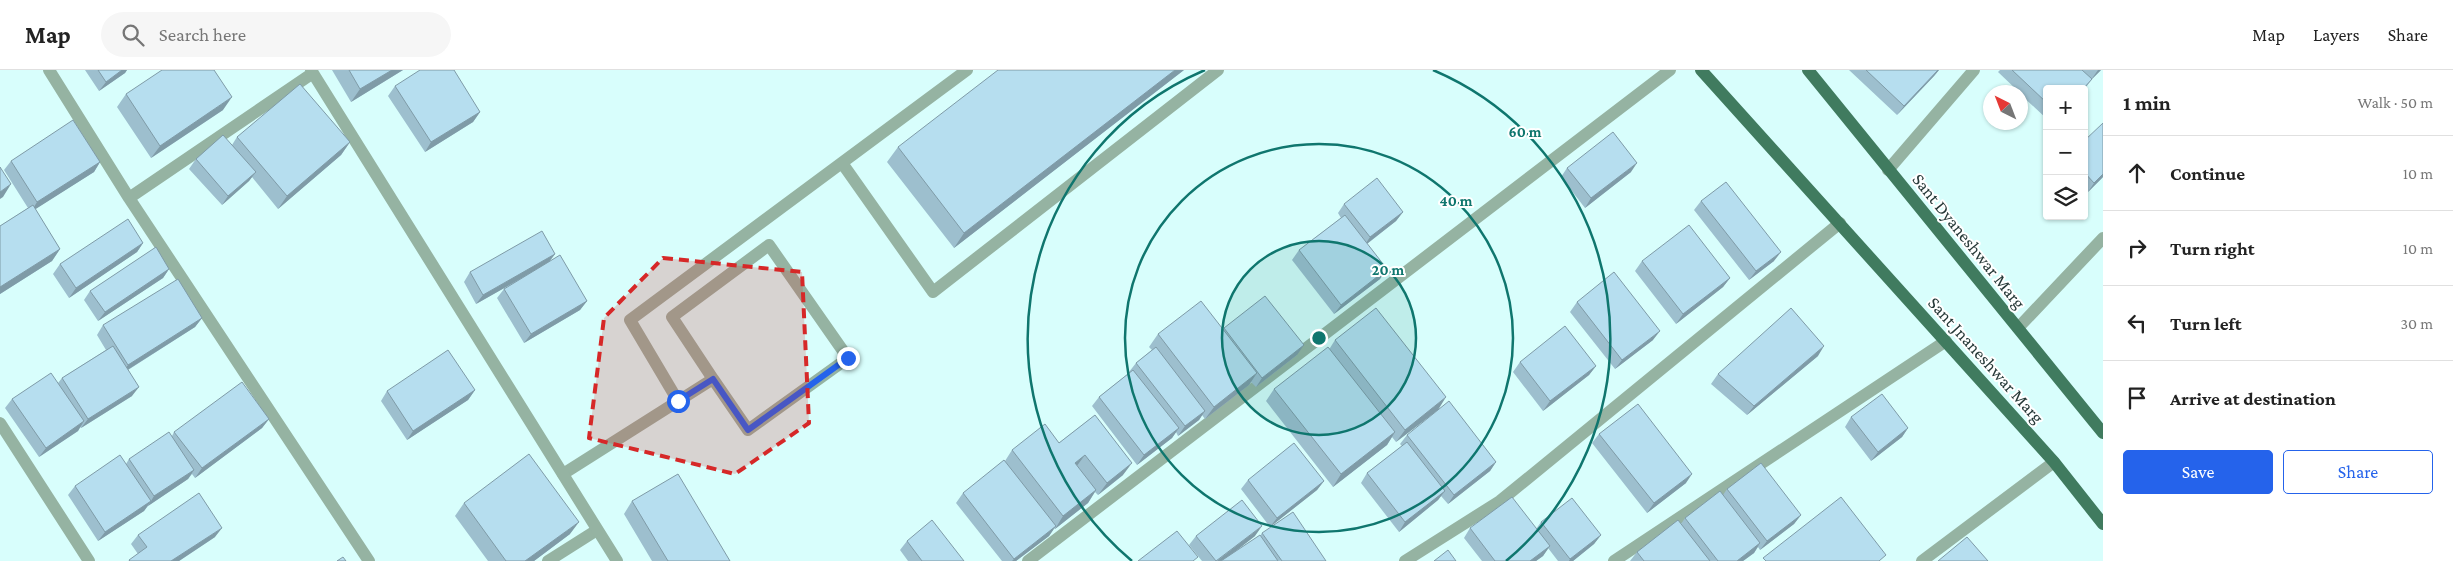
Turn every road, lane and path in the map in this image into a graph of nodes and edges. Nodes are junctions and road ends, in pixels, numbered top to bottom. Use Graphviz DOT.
graph roads {
  1 [pos="49,70"];
  2 [pos="967,70"];
  3 [pos="1218,70"];
  4 [pos="1670,70"];
  5 [pos="1701,70"];
  6 [pos="1808,70"];
  7 [pos="1974,70"];
  8 [pos="312,71"];
  9 [pos="842,163"];
  10 [pos="1888,170"];
  11 [pos="129,198"];
  12 [pos="1840,223"];
  13 [pos="2103,238"];
  14 [pos="2018,328"];
  15 [pos="1946,341"];
  16 [pos="713,379"];
  17 [pos="678,401"];
  18 [pos="0,423"];
  19 [pos="2103,433"];
  20 [pos="2054,462"];
  21 [pos="563,474"];
  22 [pos="2103,524"];
  23 [pos="598,530"];
  24 [pos="1044,556"];
  25 [pos="89,561"];
  26 [pos="369,561"];
  27 [pos="548,561"];
  28 [pos="617,561"];
  29 [pos="1028,561"];
  30 [pos="1406,561"];
  31 [pos="1614,561"];
  32 [pos="1922,561"];
  1 -- 11 [label="street"];
  2 -- 9 [label="street"];
  3 -- 9 [label="street"];
  4 -- 24 [label="street"];
  5 -- 12 [label="main road"];
  6 -- 10 [label="main road, Sant Dyaneshwar Marg"];
  7 -- 10 [label="street"];
  8 -- 11 [label="street"];
  8 -- 21 [label="street"];
  9 -- 17 [label="street"];
  10 -- 14 [label="main road, Sant Dyaneshwar Marg"];
  11 -- 26 [label="street"];
  12 -- 15 [label="main road, Sant Jnaneshwar Marg"];
  12 -- 30 [label="street"];
  13 -- 14 [label="street"];
  14 -- 19 [label="main road, Sant Dyaneshwar Marg"];
  15 -- 20 [label="main road, Sant Jnaneshwar Marg"];
  15 -- 31 [label="street"];
  16 -- 16 [label="street"];
  16 -- 17 [label="street"];
  17 -- 21 [label="street"];
  18 -- 25 [label="street"];
  20 -- 22 [label="main road, Sant Jnaneshwar Marg"];
  20 -- 32 [label="street"];
  21 -- 23 [label="street"];
  23 -- 27 [label="street"];
  23 -- 28 [label="street"];
  24 -- 29 [label="street"];
}
